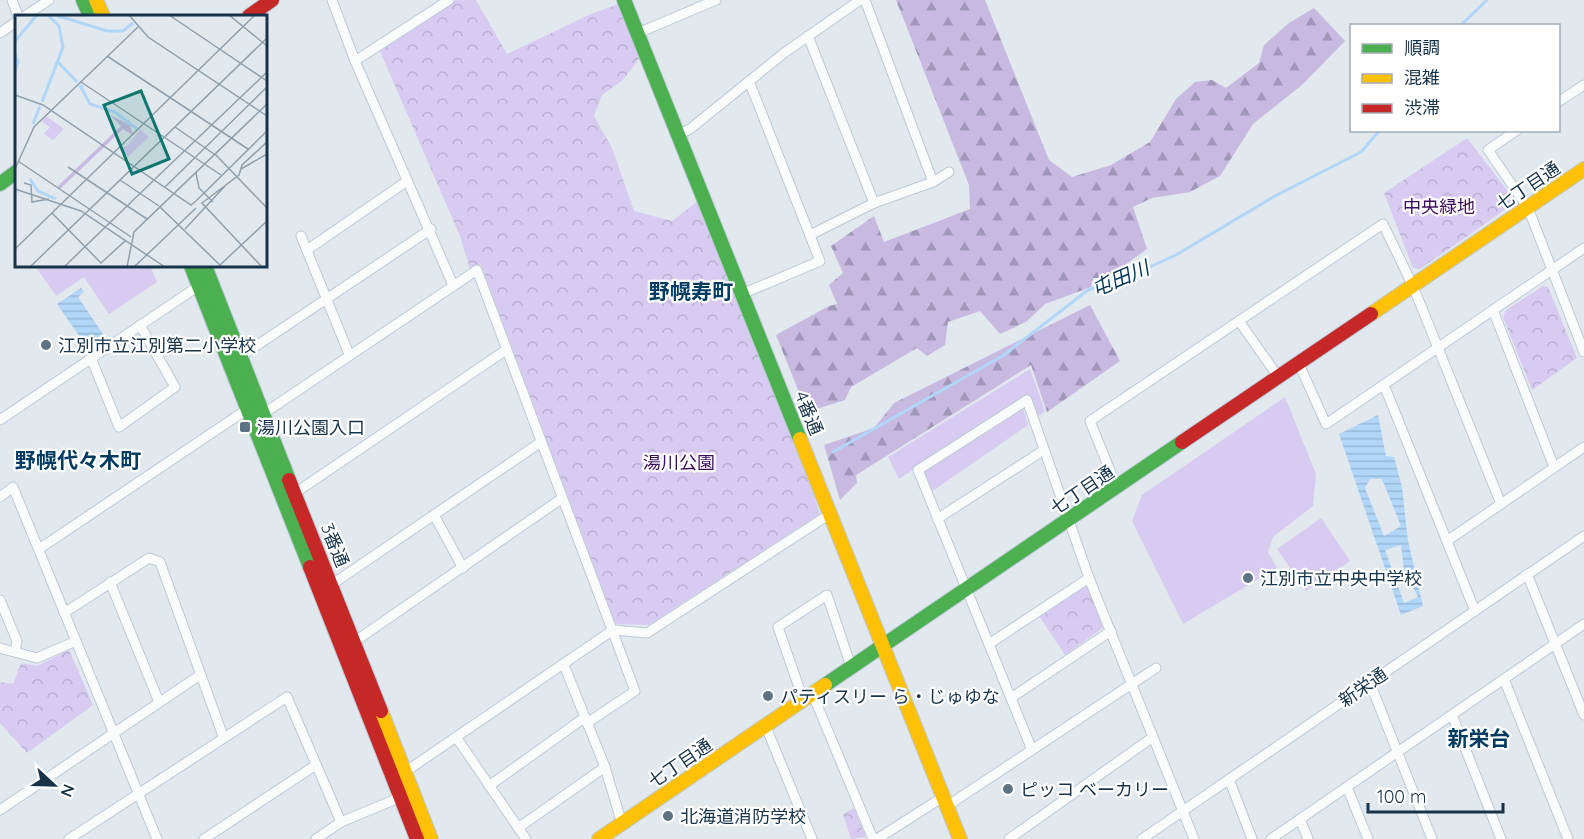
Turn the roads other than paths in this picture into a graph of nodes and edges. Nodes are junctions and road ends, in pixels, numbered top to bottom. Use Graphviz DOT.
graph roads {
  1 [pos="12,0"];
  2 [pos="50,0"];
  3 [pos="83,0"];
  4 [pos="96,0"];
  5 [pos="272,0"];
  6 [pos="332,0"];
  7 [pos="449,0"];
  8 [pos="624,0"];
  9 [pos="716,0"];
  10 [pos="861,0"];
  11 [pos="865,0"];
  12 [pos="18,15"];
  13 [pos="27,15"];
  14 [pos="90,15"];
  15 [pos="103,15"];
  16 [pos="250,15"];
  17 [pos="15,23"];
  18 [pos="0,33"];
  19 [pos="638,33"];
  20 [pos="808,36"];
  21 [pos="355,61"];
  22 [pos="749,81"];
  23 [pos="1584,85"];
  24 [pos="1560,101"];
  25 [pos="1514,132"];
  26 [pos="678,135"];
  27 [pos="1584,169"];
  28 [pos="949,172"];
  29 [pos="15,173"];
  30 [pos="407,181"];
  31 [pos="933,182"];
  32 [pos="0,184"];
  33 [pos="874,203"];
  34 [pos="1527,208"];
  35 [pos="430,229"];
  36 [pos="301,236"];
  37 [pos="810,236"];
  38 [pos="1584,248"];
  39 [pos="307,250"];
  40 [pos="192,267"];
  41 [pos="205,267"];
  42 [pos="1552,270"];
  43 [pos="205,282"];
  44 [pos="453,285"];
  45 [pos="1413,286"];
  46 [pos="742,294"];
  47 [pos="327,300"];
  48 [pos="1493,310"];
  49 [pos="1239,321"];
  50 [pos="140,325"];
  51 [pos="1438,348"];
  52 [pos="506,350"];
  53 [pos="1584,351"];
  54 [pos="349,354"];
  55 [pos="91,358"];
  56 [pos="235,360"];
  57 [pos="1299,364"];
  58 [pos="1279,378"];
  59 [pos="1383,385"];
  60 [pos="262,408"];
  61 [pos="248,415"];
  62 [pos="0,420"];
  63 [pos="541,442"];
  64 [pos="1584,447"];
  65 [pos="1044,450"];
  66 [pos="1554,467"];
  67 [pos="1118,488"];
  68 [pos="295,493"];
  69 [pos="0,497"];
  70 [pos="561,499"];
  71 [pos="1500,504"];
  72 [pos="830,514"];
  73 [pos="434,515"];
  74 [pos="937,519"];
  75 [pos="1068,521"];
  76 [pos="1584,536"];
  77 [pos="1447,541"];
  78 [pos="39,549"];
  79 [pos="463,568"];
  80 [pos="1527,574"];
  81 [pos="1089,578"];
  82 [pos="110,582"];
  83 [pos="331,585"];
  84 [pos="967,591"];
  85 [pos="0,600"];
  86 [pos="1475,610"];
  87 [pos="64,613"];
  88 [pos="1584,624"];
  89 [pos="613,630"];
  90 [pos="1111,631"];
  91 [pos="76,641"];
  92 [pos="989,644"];
  93 [pos="1555,644"];
  94 [pos="348,646"];
  95 [pos="0,648"];
  96 [pos="884,648"];
  97 [pos="15,652"];
  98 [pos="564,665"];
  99 [pos="1156,668"];
  100 [pos="852,669"];
  101 [pos="200,675"];
  102 [pos="1504,679"];
  103 [pos="1370,683"];
  104 [pos="1132,684"];
  105 [pos="808,698"];
  106 [pos="1011,698"];
  107 [pos="159,702"];
  108 [pos="1452,715"];
  109 [pos="1584,715"];
  110 [pos="585,720"];
  111 [pos="766,727"];
  112 [pos="113,732"];
  113 [pos="223,736"];
  114 [pos="456,737"];
  115 [pos="1153,738"];
  116 [pos="1032,750"];
  117 [pos="1397,752"];
  118 [pos="316,765"];
  119 [pos="605,766"];
  120 [pos="399,776"];
  121 [pos="1229,779"];
  122 [pos="489,786"];
  123 [pos="1347,787"];
  124 [pos="138,793"];
  125 [pos="401,797"];
  126 [pos="945,801"];
  127 [pos="0,810"];
  128 [pos="1182,812"];
  129 [pos="1300,819"];
  130 [pos="341,822"];
  131 [pos="622,824"];
  132 [pos="518,828"];
  133 [pos="69,839"];
  134 [pos="157,839"];
  135 [pos="204,839"];
  136 [pos="316,839"];
  137 [pos="417,839"];
  138 [pos="431,839"];
  139 [pos="526,839"];
  140 [pos="599,839"];
  141 [pos="812,839"];
  142 [pos="873,839"];
  143 [pos="878,839"];
  144 [pos="960,839"];
  145 [pos="1008,839"];
  146 [pos="1142,839"];
  147 [pos="1194,839"];
  148 [pos="1252,839"];
  149 [pos="1271,839"];
  150 [pos="1308,839"];
  151 [pos="1368,839"];
  152 [pos="1432,839"];
  153 [pos="1501,839"];
  154 [pos="1568,839"];
  1 -- 12 [label="street"];
  2 -- 13 [label="street"];
  3 -- 14 [label="street"];
  4 -- 15 [label="street"];
  5 -- 16 [label="street"];
  6 -- 21 [label="street"];
  7 -- 21 [label="street"];
  8 -- 19 [label="street, 4番通"];
  9 -- 19 [label="street"];
  10 -- 20 [label="street"];
  11 -- 31 [label="street"];
  17 -- 18 [label="street"];
  19 -- 26 [label="street, 4番通"];
  20 -- 22 [label="street"];
  20 -- 33 [label="street"];
  21 -- 30 [label="street"];
  22 -- 26 [label="street"];
  22 -- 37 [label="street"];
  23 -- 24 [label="street"];
  25 -- 34 [label="street"];
  26 -- 46 [label="street, 4番通"];
  27 -- 34 [label="street, 七丁目通"];
  28 -- 31 [label="street"];
  29 -- 32 [label="street"];
  30 -- 35 [label="street"];
  30 -- 39 [label="street"];
  31 -- 33 [label="street"];
  33 -- 37 [label="street"];
  34 -- 42 [label="street"];
  34 -- 45 [label="street, 七丁目通"];
  35 -- 44 [label="street"];
  35 -- 47 [label="street"];
  36 -- 39 [label="street"];
  37 -- 46 [label="street"];
  38 -- 42 [label="street"];
  39 -- 47 [label="street"];
  40 -- 43 [label="street, 3番通"];
  41 -- 43 [label="street, 3番通"];
  42 -- 48 [label="street"];
  42 -- 53 [label="street"];
  43 -- 50 [label="street"];
  43 -- 56 [label="street, 3番通"];
  44 -- 52 [label="street"];
  44 -- 54 [label="street"];
  45 -- 49 [label="street"];
  45 -- 51 [label="street"];
  45 -- 57 [label="street, 七丁目通"];
  46 -- 72 [label="street, 4番通"];
  47 -- 54 [label="street"];
  47 -- 56 [label="street"];
  48 -- 51 [label="street"];
  48 -- 66 [label="street"];
  49 -- 58 [label="street"];
  49 -- 67 [label="street"];
  50 -- 55 [label="street"];
  50 -- 55 [label="street"];
  51 -- 59 [label="street"];
  51 -- 71 [label="street"];
  52 -- 63 [label="street"];
  52 -- 68 [label="street"];
  54 -- 60 [label="street"];
  55 -- 62 [label="street"];
  56 -- 60 [label="street, 3番通"];
  56 -- 61 [label="street, 3番通"];
  57 -- 58 [label="street, 七丁目通"];
  57 -- 59 [label="street"];
  58 -- 67 [label="street, 七丁目通"];
  59 -- 77 [label="street"];
  60 -- 61 [label="street"];
  60 -- 68 [label="street, 3番通"];
  61 -- 78 [label="street"];
  61 -- 94 [label="street, 3番通"];
  63 -- 70 [label="street"];
  63 -- 73 [label="street"];
  64 -- 66 [label="street"];
  65 -- 74 [label="street"];
  65 -- 74 [label="street"];
  65 -- 75 [label="street"];
  66 -- 71 [label="street"];
  67 -- 75 [label="street, 七丁目通"];
  68 -- 83 [label="street, 3番通"];
  69 -- 78 [label="street"];
  70 -- 79 [label="street"];
  70 -- 89 [label="street"];
  71 -- 77 [label="street"];
  72 -- 89 [label="street"];
  72 -- 96 [label="street, 4番通"];
  73 -- 79 [label="street"];
  73 -- 83 [label="street"];
  74 -- 84 [label="street"];
  75 -- 81 [label="street"];
  75 -- 84 [label="street, 七丁目通"];
  76 -- 80 [label="street, 新栄通"];
  77 -- 86 [label="street"];
  78 -- 87 [label="street"];
  79 -- 94 [label="street"];
  80 -- 86 [label="street, 新栄通"];
  80 -- 93 [label="street"];
  81 -- 90 [label="street"];
  81 -- 92 [label="street"];
  82 -- 87 [label="street"];
  82 -- 101 [label="street"];
  82 -- 107 [label="street"];
  83 -- 94 [label="street, 3番通"];
  84 -- 92 [label="street"];
  84 -- 96 [label="street, 七丁目通"];
  85 -- 97 [label="street"];
  86 -- 103 [label="street, 新栄通"];
  87 -- 91 [label="street"];
  88 -- 93 [label="street"];
  89 -- 98 [label="street"];
  89 -- 110 [label="street"];
  90 -- 104 [label="street"];
  90 -- 106 [label="street"];
  91 -- 97 [label="street"];
  91 -- 112 [label="street"];
  92 -- 106 [label="street"];
  93 -- 102 [label="street"];
  93 -- 109 [label="street"];
  94 -- 120 [label="street, 3番通"];
  95 -- 97 [label="street"];
  96 -- 100 [label="street, 七丁目通"];
  96 -- 126 [label="street, 4番通"];
  98 -- 110 [label="street"];
  98 -- 114 [label="street"];
  99 -- 104 [label="street"];
  100 -- 105 [label="street, 七丁目通"];
  100 -- 105 [label="street"];
  101 -- 107 [label="street"];
  101 -- 113 [label="street"];
  102 -- 108 [label="street"];
  102 -- 154 [label="street"];
  103 -- 117 [label="street"];
  103 -- 121 [label="street, 新栄通"];
  104 -- 115 [label="street"];
  104 -- 116 [label="street"];
  105 -- 111 [label="street, 七丁目通"];
  105 -- 142 [label="street"];
  106 -- 116 [label="street"];
  107 -- 112 [label="street"];
  108 -- 117 [label="street"];
  108 -- 153 [label="street"];
  110 -- 119 [label="street"];
  110 -- 122 [label="street"];
  111 -- 131 [label="street, 七丁目通"];
  111 -- 141 [label="street"];
  112 -- 124 [label="street"];
  112 -- 127 [label="street"];
  113 -- 118 [label="street"];
  113 -- 124 [label="street"];
  114 -- 120 [label="street"];
  114 -- 122 [label="street"];
  115 -- 128 [label="street"];
  115 -- 145 [label="street"];
  116 -- 126 [label="street"];
  117 -- 123 [label="street"];
  117 -- 152 [label="street"];
  118 -- 130 [label="street"];
  118 -- 135 [label="street"];
  119 -- 131 [label="street"];
  119 -- 132 [label="street"];
  120 -- 125 [label="street, 3番通"];
  120 -- 138 [label="street, 3番通"];
  121 -- 128 [label="street, 新栄通"];
  121 -- 148 [label="street"];
  122 -- 132 [label="street"];
  123 -- 129 [label="street"];
  123 -- 151 [label="street"];
  124 -- 133 [label="street"];
  124 -- 134 [label="street"];
  125 -- 130 [label="street"];
  125 -- 137 [label="street, 3番通"];
  126 -- 143 [label="street"];
  126 -- 144 [label="street, 4番通"];
  128 -- 146 [label="street, 新栄通"];
  128 -- 147 [label="street"];
  129 -- 149 [label="street"];
  129 -- 150 [label="street"];
  130 -- 136 [label="street"];
  131 -- 140 [label="street, 七丁目通"];
  132 -- 139 [label="street"];
}
